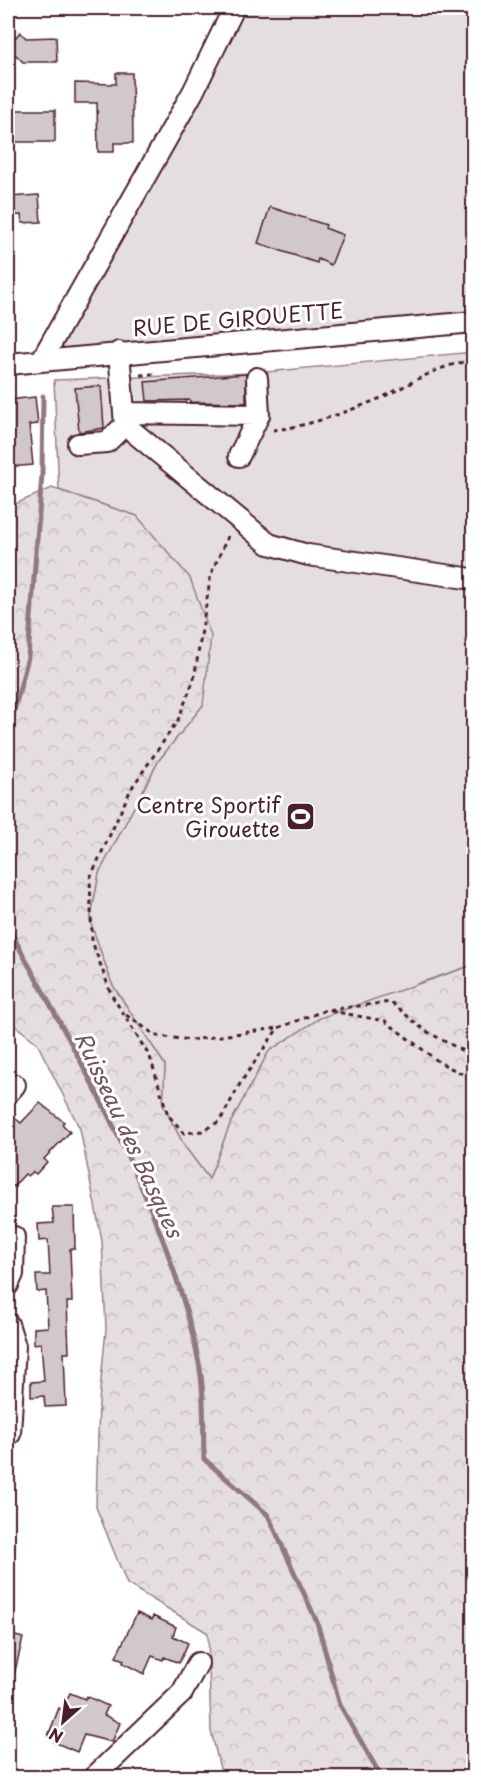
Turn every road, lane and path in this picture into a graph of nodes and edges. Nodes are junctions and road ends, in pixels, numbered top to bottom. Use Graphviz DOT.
graph roads {
  1 [pos="234,8"];
  2 [pos="474,322"];
  3 [pos="119,352"];
  4 [pos="41,361"];
  5 [pos="474,361"];
  6 [pos="8,364"];
  7 [pos="257,378"];
  8 [pos="125,419"];
  9 [pos="255,424"];
  10 [pos="78,444"];
  11 [pos="240,456"];
  12 [pos="236,519"];
  13 [pos="466,578"];
  14 [pos="326,1010"];
  15 [pos="122,1013"];
  16 [pos="278,1028"];
  17 [pos="474,1057"];
  18 [pos="474,1080"];
  19 [pos="14,1237"];
  20 [pos="8,1285"];
  21 [pos="8,1324"];
  22 [pos="10,1434"];
  23 [pos="198,1663"];
  24 [pos="93,1778"];
  1 -- 4 [label="street"];
  2 -- 3 [label="street, RUE DE GIROUETTE"];
  3 -- 4 [label="street, RUE DE GIROUETTE"];
  3 -- 8 [label="street"];
  4 -- 6 [label="street, RUE DE GIROUETTE"];
  5 -- 9 [label="path"];
  7 -- 9 [label="street"];
  8 -- 9 [label="street"];
  8 -- 10 [label="street"];
  8 -- 12 [label="street"];
  9 -- 11 [label="street"];
  12 -- 13 [label="street"];
  12 -- 15 [label="path"];
  14 -- 16 [label="path"];
  14 -- 17 [label="path"];
  14 -- 18 [label="path"];
  15 -- 16 [label="path"];
  15 -- 16 [label="path"];
  19 -- 20 [label="street"];
  21 -- 22 [label="street"];
  23 -- 24 [label="street"];
}
